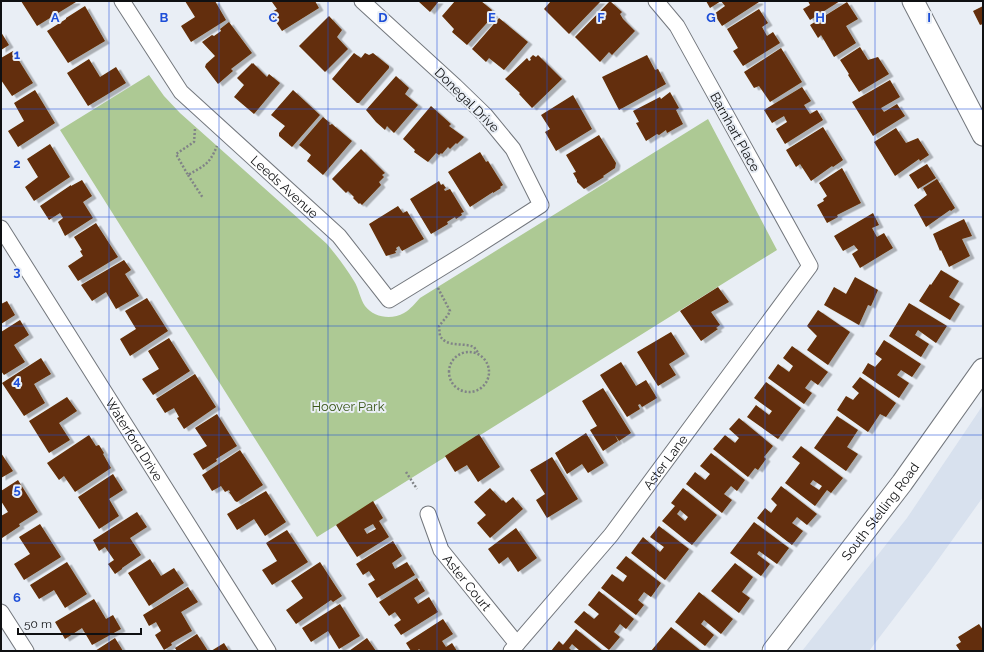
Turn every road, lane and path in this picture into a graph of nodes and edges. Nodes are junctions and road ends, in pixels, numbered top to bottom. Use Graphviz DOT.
graph roads {
  1 [pos="122,1"];
  2 [pos="362,1"];
  3 [pos="656,1"];
  4 [pos="913,1"];
  5 [pos="195,129"];
  6 [pos="224,131"];
  7 [pos="983,135"];
  8 [pos="188,175"];
  9 [pos="202,198"];
  10 [pos="1,228"];
  11 [pos="469,251"];
  12 [pos="810,266"];
  13 [pos="430,275"];
  14 [pos="479,355"];
  15 [pos="983,369"];
  16 [pos="406,472"];
  17 [pos="417,489"];
  18 [pos="428,514"];
  19 [pos="1,612"];
  20 [pos="514,648"];
  21 [pos="26,651"];
  22 [pos="268,651"];
  23 [pos="773,651"];
  1 -- 6 [label="street, Leeds Avenue"];
  2 -- 11 [label="street, Donegal Drive"];
  3 -- 12 [label="street, Barnhart Place"];
  4 -- 7 [label="main road"];
  5 -- 8 [label="path"];
  6 -- 8 [label="path"];
  6 -- 13 [label="street, Leeds Avenue"];
  8 -- 9 [label="path"];
  10 -- 22 [label="street, Waterford Drive"];
  11 -- 13 [label="street, Leeds Avenue"];
  12 -- 20 [label="street, Aster Lane"];
  13 -- 14 [label="path"];
  14 -- 14 [label="path"];
  15 -- 23 [label="main road, South Stelling Road"];
  16 -- 17 [label="path"];
  18 -- 20 [label="street, Aster Court"];
  19 -- 21 [label="street"];
}
